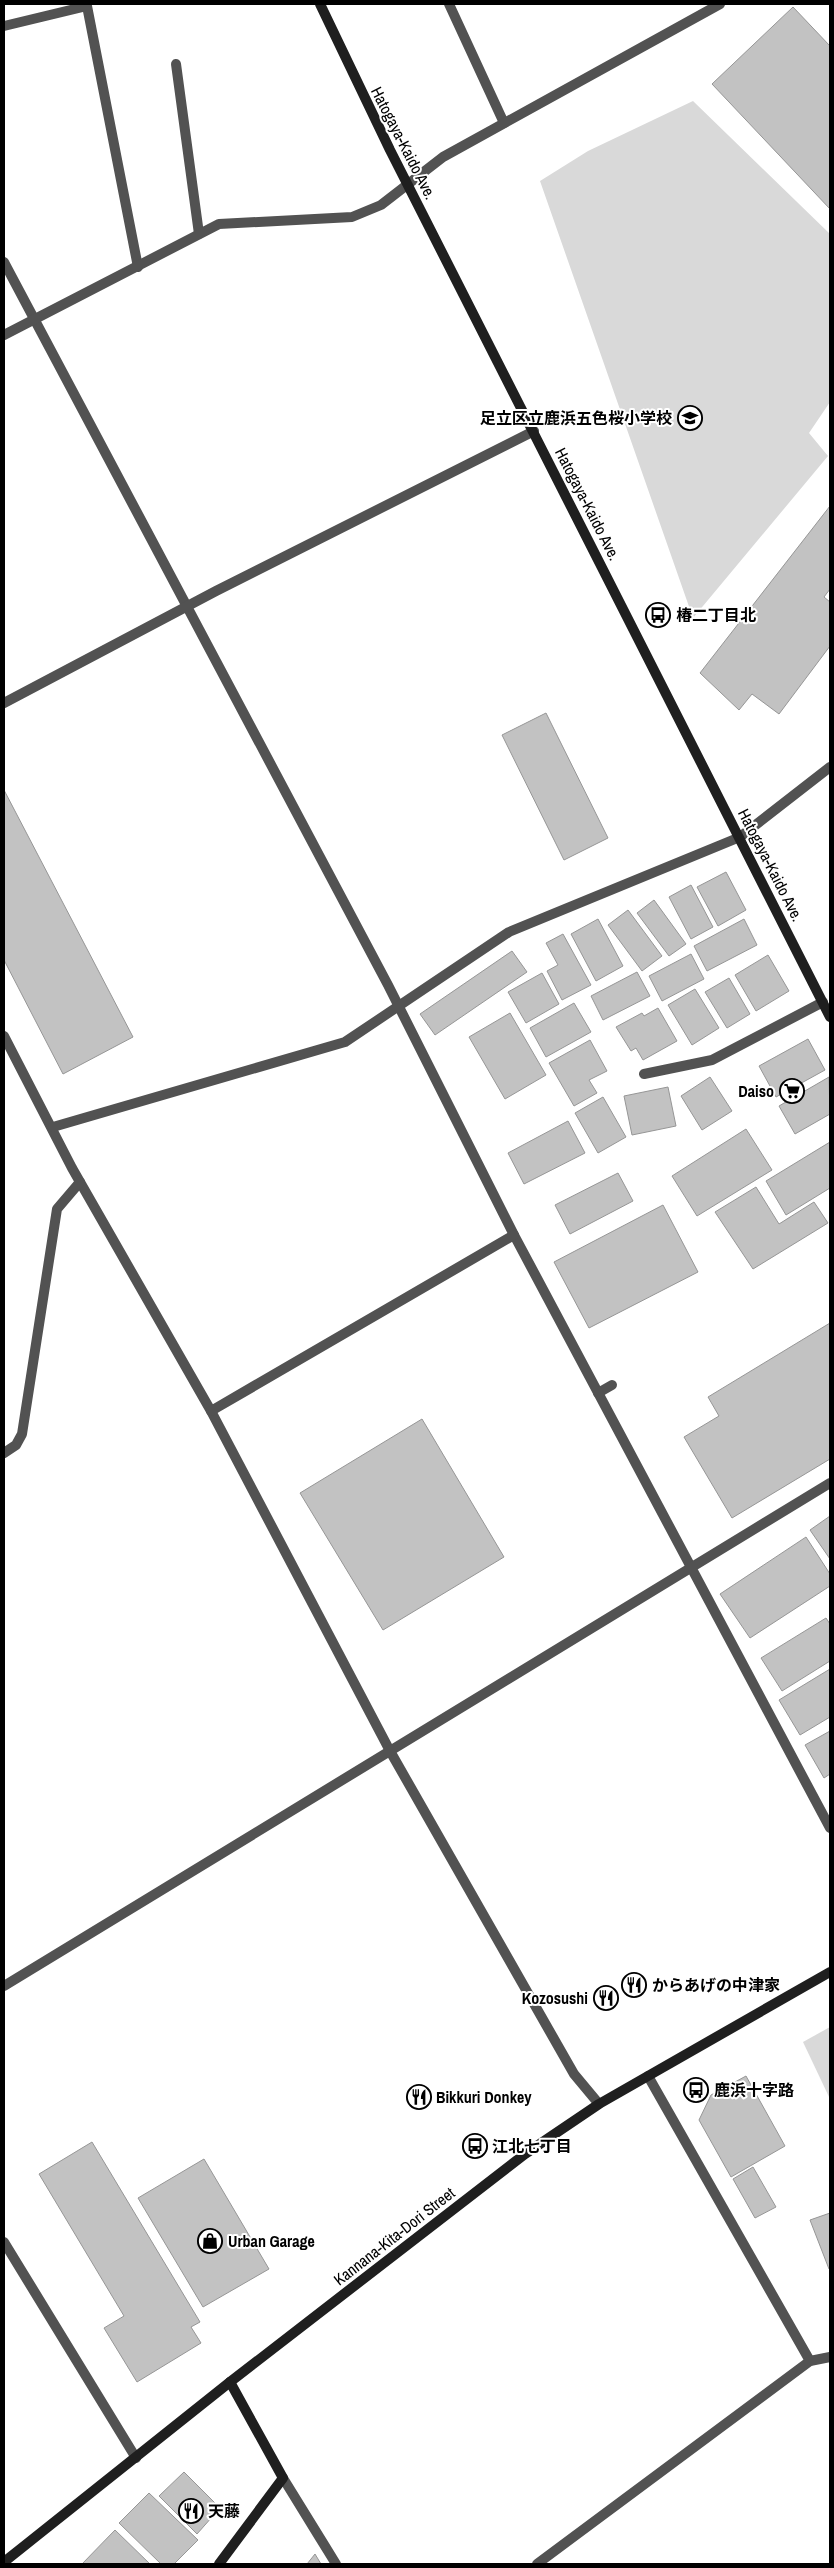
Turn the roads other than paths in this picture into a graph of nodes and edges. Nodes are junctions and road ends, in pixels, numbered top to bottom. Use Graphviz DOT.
graph roads {
  1 [pos="320,4"];
  2 [pos="449,4"];
  3 [pos="719,4"];
  4 [pos="87,5"];
  5 [pos="4,26"];
  6 [pos="176,64"];
  7 [pos="504,123"];
  8 [pos="408,186"];
  9 [pos="199,234"];
  10 [pos="4,262"];
  11 [pos="138,267"];
  12 [pos="35,320"];
  13 [pos="4,335"];
  14 [pos="534,431"];
  15 [pos="186,608"];
  16 [pos="4,703"];
  17 [pos="830,768"];
  18 [pos="740,837"];
  19 [pos="823,1002"];
  20 [pos="398,1006"];
  21 [pos="830,1016"];
  22 [pos="4,1036"];
  23 [pos="644,1074"];
  24 [pos="52,1127"];
  25 [pos="80,1182"];
  26 [pos="514,1235"];
  27 [pos="612,1385"];
  28 [pos="598,1393"];
  29 [pos="211,1411"];
  30 [pos="4,1453"];
  31 [pos="830,1483"];
  32 [pos="691,1567"];
  33 [pos="390,1751"];
  34 [pos="830,1828"];
  35 [pos="830,1972"];
  36 [pos="4,1986"];
  37 [pos="648,2076"];
  38 [pos="599,2104"];
  39 [pos="5,2245"];
  40 [pos="830,2357"];
  41 [pos="810,2361"];
  42 [pos="230,2382"];
  43 [pos="136,2458"];
  44 [pos="283,2478"];
  45 [pos="4,2562"];
  46 [pos="218,2564"];
  47 [pos="336,2564"];
  48 [pos="537,2564"];
  1 -- 8 [label="street, Hatogaya-Kaido Ave."];
  2 -- 7 [label="street"];
  3 -- 7 [label="street"];
  4 -- 5 [label="street"];
  4 -- 11 [label="street"];
  6 -- 9 [label="street"];
  7 -- 8 [label="street"];
  8 -- 9 [label="street"];
  8 -- 14 [label="street, Hatogaya-Kaido Ave."];
  9 -- 11 [label="street"];
  10 -- 12 [label="street"];
  11 -- 12 [label="street"];
  12 -- 13 [label="street"];
  12 -- 15 [label="street"];
  14 -- 15 [label="street"];
  14 -- 18 [label="street, Hatogaya-Kaido Ave."];
  15 -- 16 [label="street"];
  15 -- 20 [label="street"];
  17 -- 18 [label="street"];
  18 -- 19 [label="street, Hatogaya-Kaido Ave."];
  18 -- 20 [label="street"];
  19 -- 21 [label="street, Hatogaya-Kaido Ave."];
  19 -- 23 [label="street"];
  20 -- 24 [label="street"];
  20 -- 26 [label="street"];
  22 -- 24 [label="street"];
  24 -- 25 [label="street"];
  25 -- 29 [label="street"];
  25 -- 30 [label="street"];
  26 -- 28 [label="street"];
  26 -- 29 [label="street"];
  27 -- 28 [label="street"];
  28 -- 32 [label="street"];
  29 -- 33 [label="street"];
  31 -- 32 [label="street"];
  32 -- 33 [label="street"];
  32 -- 34 [label="street"];
  33 -- 36 [label="street"];
  33 -- 38 [label="street"];
  35 -- 37 [label="street, Kannana-Kita-Dori Street"];
  37 -- 38 [label="street, Kannana-Kita-Dori Street"];
  37 -- 41 [label="street"];
  38 -- 42 [label="street, Kannana-Kita-Dori Street"];
  39 -- 43 [label="street"];
  40 -- 41 [label="street"];
  41 -- 48 [label="street"];
  42 -- 43 [label="street, Kannana-Kita-Dori Street"];
  42 -- 44 [label="street"];
  43 -- 45 [label="street, Kannana-Kita-Dori Street"];
  44 -- 46 [label="street"];
  44 -- 47 [label="street"];
}
